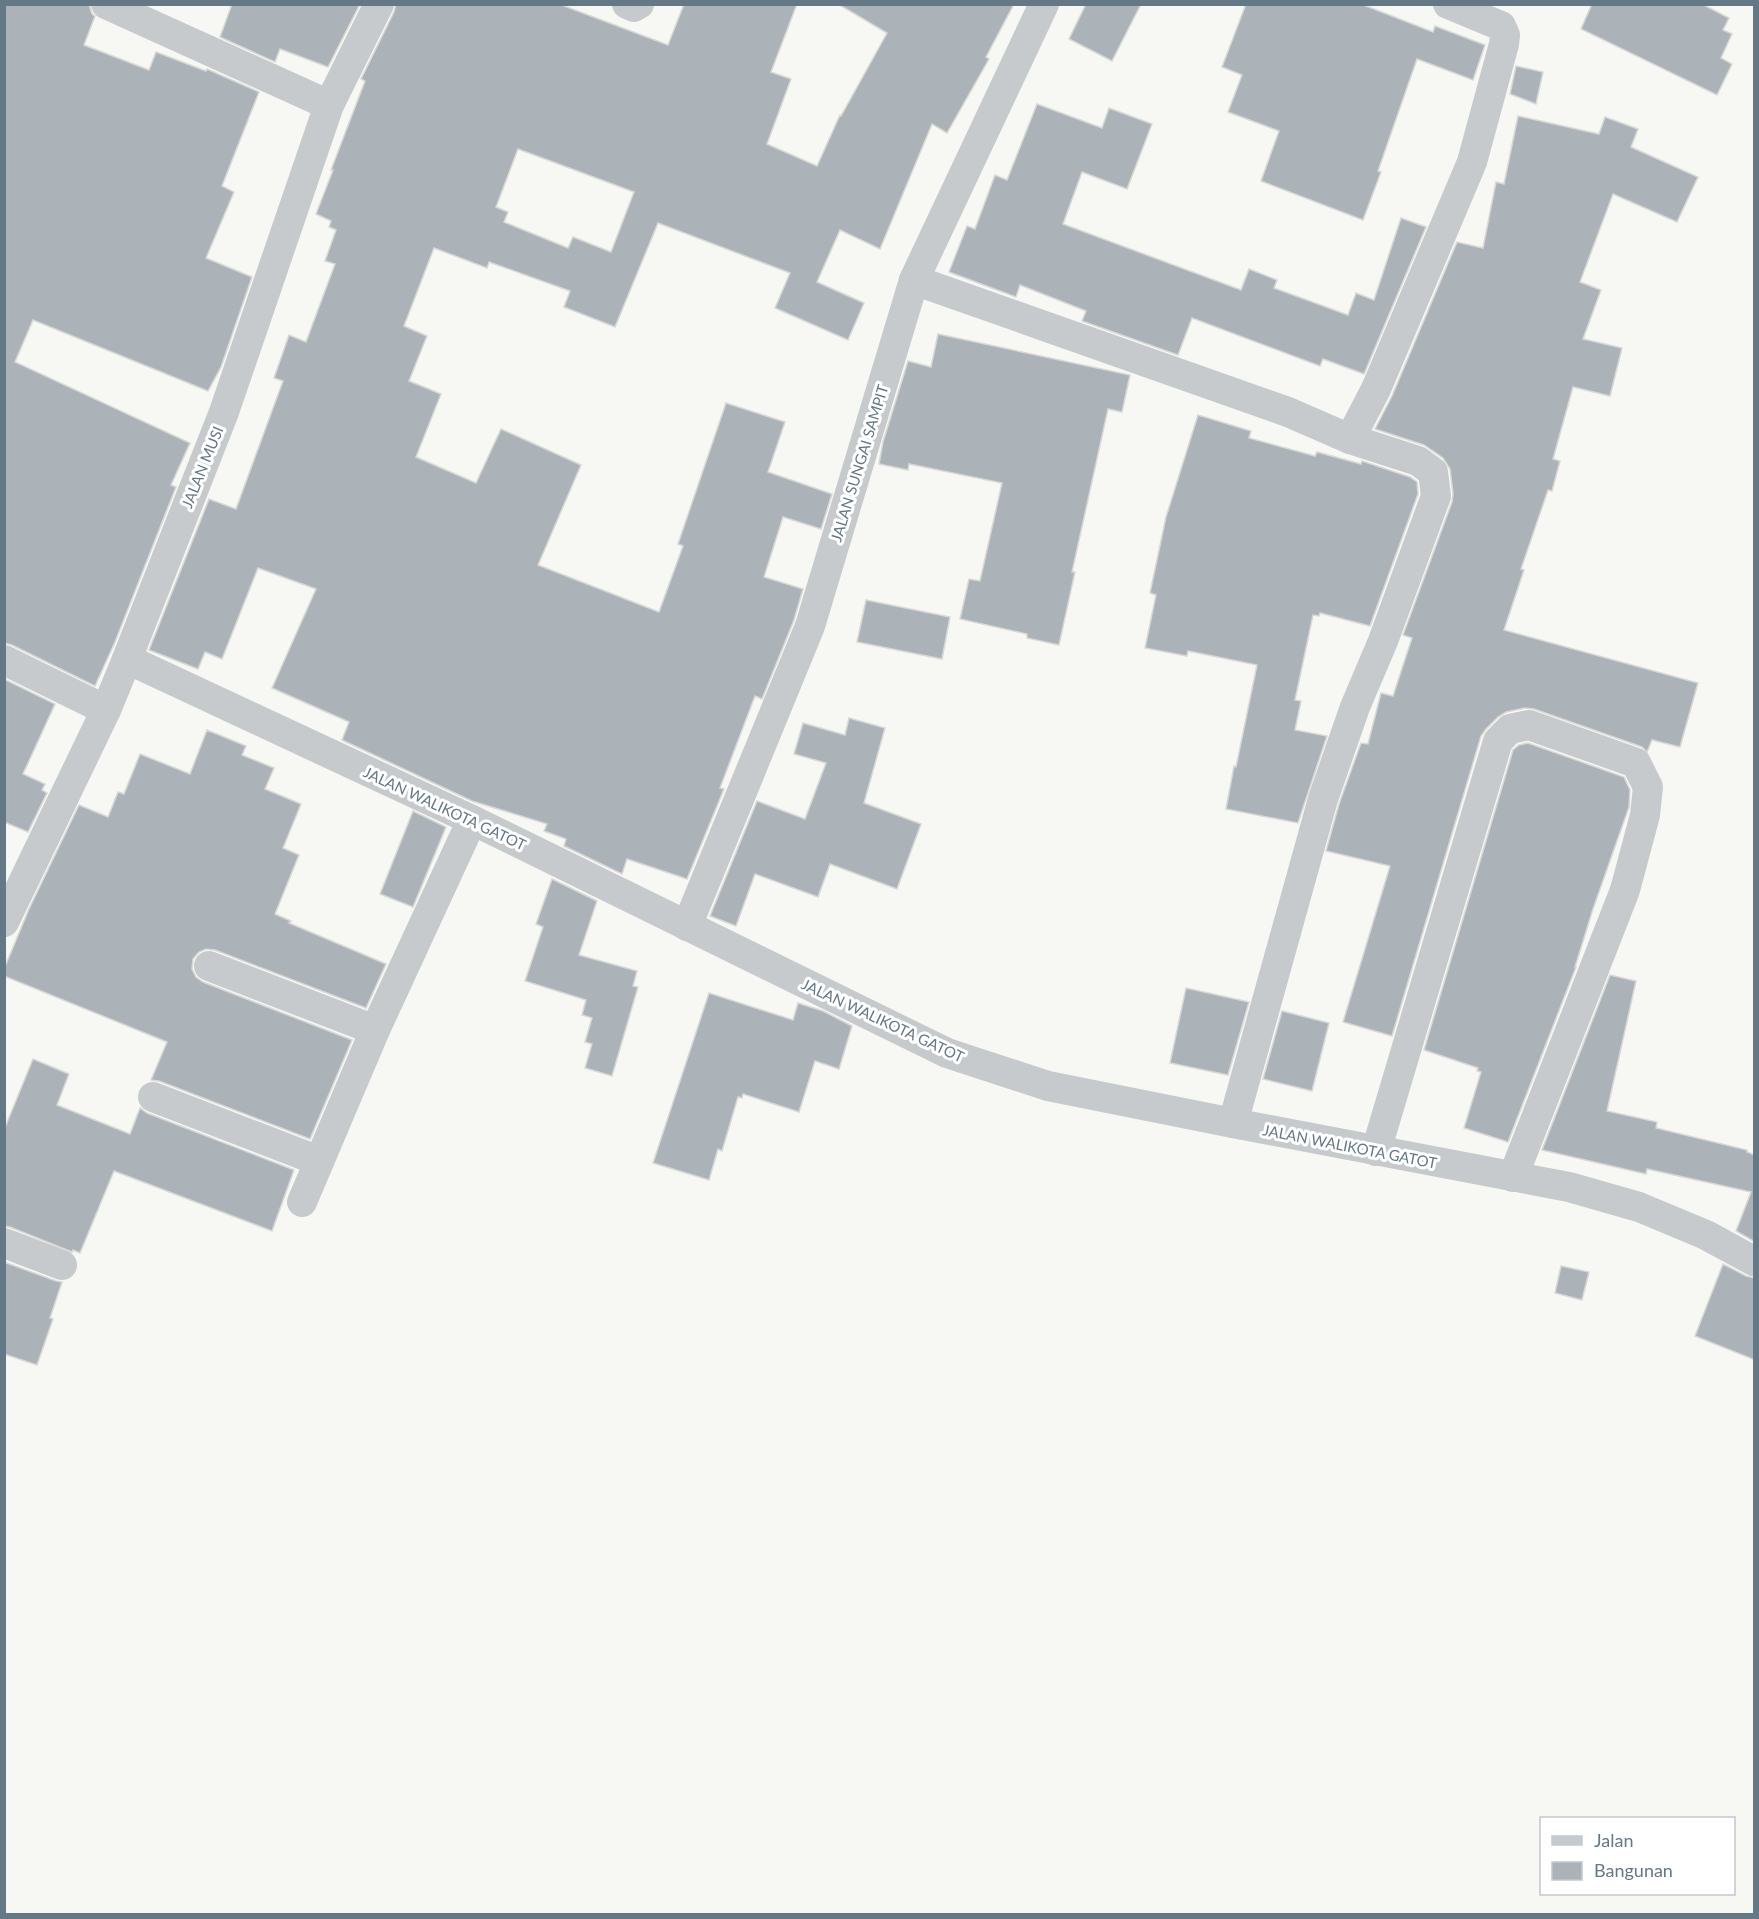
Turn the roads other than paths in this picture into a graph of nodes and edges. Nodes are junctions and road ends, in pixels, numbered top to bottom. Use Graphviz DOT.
graph roads {
  1 [pos="106,4"];
  2 [pos="379,4"];
  3 [pos="627,4"];
  4 [pos="639,4"];
  5 [pos="1044,4"];
  6 [pos="1448,4"];
  7 [pos="1505,15"];
  8 [pos="329,105"];
  9 [pos="914,280"];
  10 [pos="1350,438"];
  11 [pos="4,660"];
  12 [pos="127,660"];
  13 [pos="106,710"];
  14 [pos="472,820"];
  15 [pos="4,922"];
  16 [pos="687,926"];
  17 [pos="209,966"];
  18 [pos="375,1029"];
  19 [pos="153,1096"];
  20 [pos="1233,1123"];
  21 [pos="1376,1151"];
  22 [pos="319,1161"];
  23 [pos="1513,1177"];
  24 [pos="302,1202"];
  25 [pos="4,1243"];
  26 [pos="1755,1261"];
  27 [pos="62,1265"];
  1 -- 8 [label="street"];
  2 -- 8 [label="street, JALAN MUSI"];
  3 -- 4 [label="street"];
  5 -- 9 [label="street, JALAN SUNGAI SAMPIT"];
  6 -- 7 [label="street"];
  7 -- 10 [label="street"];
  8 -- 12 [label="street, JALAN MUSI"];
  9 -- 10 [label="street"];
  9 -- 16 [label="street, JALAN SUNGAI SAMPIT"];
  10 -- 20 [label="street"];
  11 -- 13 [label="street"];
  12 -- 13 [label="street, JALAN MUSI"];
  12 -- 14 [label="street, JALAN WALIKOTA GATOT"];
  13 -- 15 [label="street, JALAN MUSI"];
  14 -- 16 [label="street, JALAN WALIKOTA GATOT"];
  14 -- 18 [label="street"];
  16 -- 20 [label="street, JALAN WALIKOTA GATOT"];
  17 -- 18 [label="street"];
  18 -- 22 [label="street"];
  19 -- 22 [label="street"];
  20 -- 21 [label="street, JALAN WALIKOTA GATOT"];
  21 -- 23 [label="street, JALAN WALIKOTA GATOT"];
  21 -- 23 [label="street"];
  22 -- 24 [label="street"];
  23 -- 26 [label="street, JALAN WALIKOTA GATOT"];
  25 -- 27 [label="street"];
}
